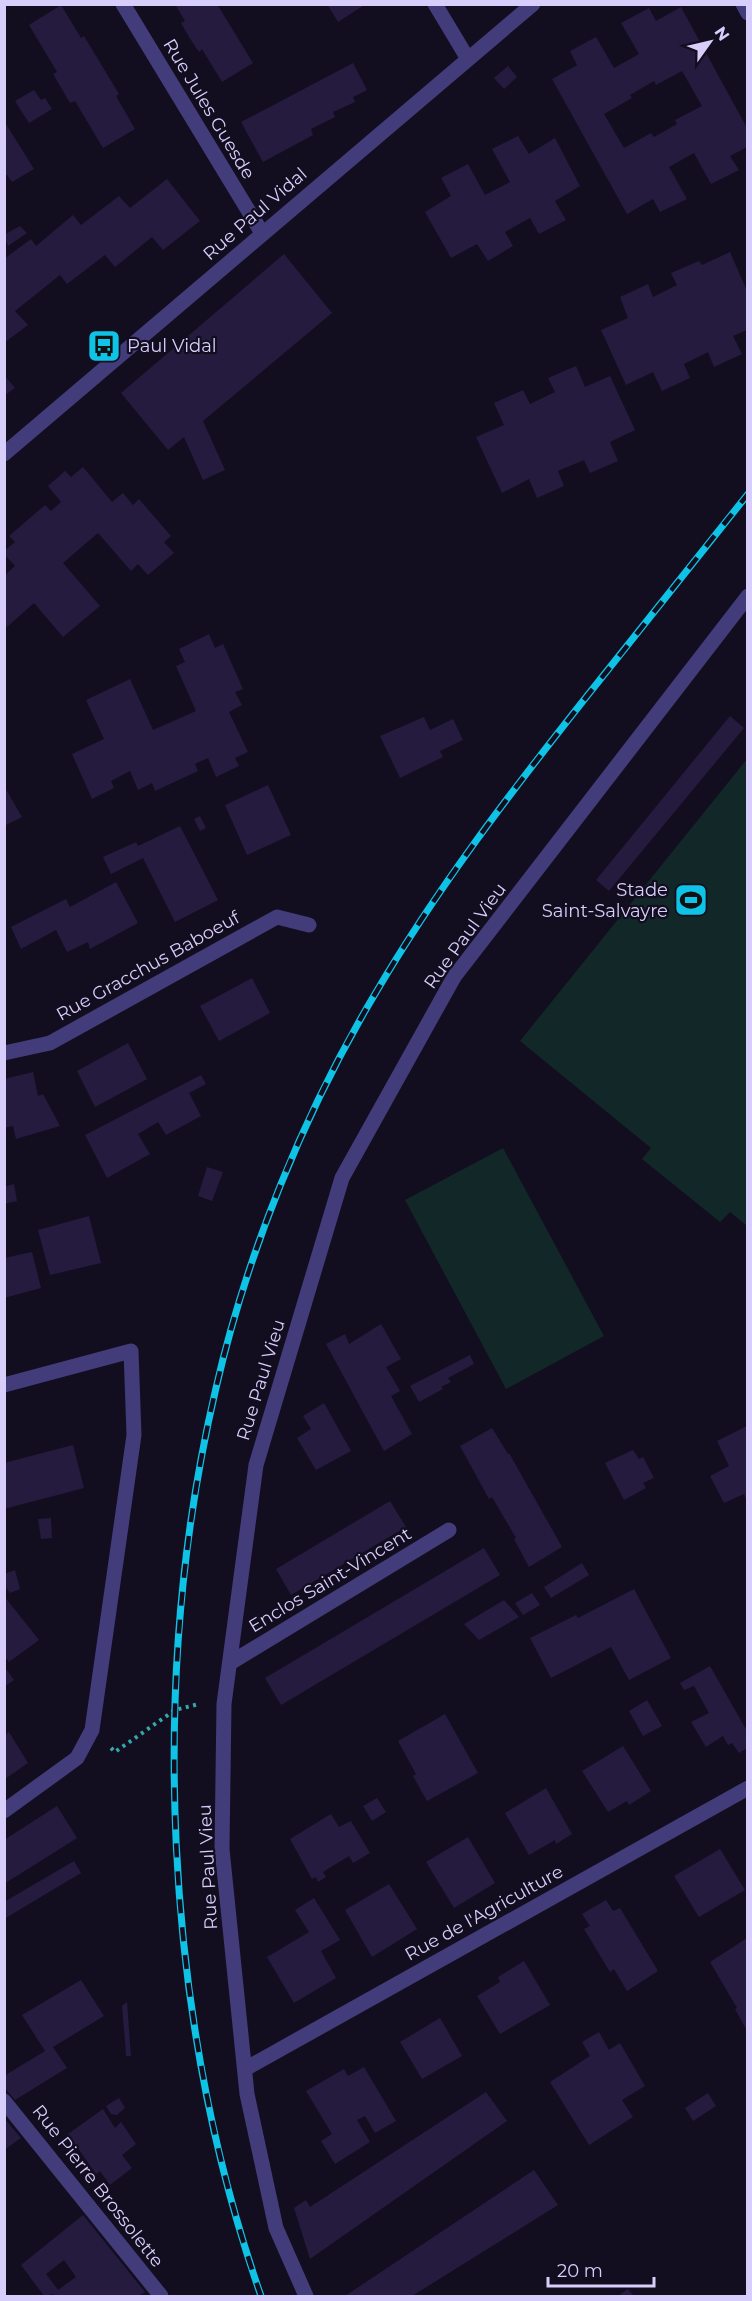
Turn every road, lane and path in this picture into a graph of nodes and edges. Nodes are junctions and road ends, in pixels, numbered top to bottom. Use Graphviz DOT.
graph roads {
  1 [pos="123,4"];
  2 [pos="435,4"];
  3 [pos="533,4"];
  4 [pos="743,4"];
  5 [pos="747,13"];
  6 [pos="468,59"];
  7 [pos="262,233"];
  8 [pos="4,454"];
  9 [pos="747,596"];
  10 [pos="309,925"];
  11 [pos="4,1053"];
  12 [pos="4,1385"];
  13 [pos="449,1530"];
  14 [pos="230,1663"];
  15 [pos="224,1704"];
  16 [pos="92,1730"];
  17 [pos="746,1792"];
  18 [pos="4,1811"];
  19 [pos="245,2069"];
  20 [pos="4,2100"];
  21 [pos="161,2296"];
  22 [pos="306,2296"];
  1 -- 7 [label="street, Rue Jules Guesde"];
  2 -- 6 [label="street"];
  3 -- 6 [label="street, Rue Paul Vidal"];
  4 -- 5 [label="street"];
  6 -- 7 [label="street, Rue Paul Vidal"];
  7 -- 8 [label="street, Rue Paul Vidal"];
  9 -- 14 [label="street, Rue Paul Vieu"];
  10 -- 11 [label="street, Rue Gracchus Baboeuf"];
  12 -- 16 [label="street"];
  13 -- 14 [label="street, Enclos Saint-Vincent"];
  14 -- 15 [label="street, Rue Paul Vieu"];
  15 -- 16 [label="path"];
  15 -- 19 [label="street, Rue Paul Vieu"];
  16 -- 18 [label="street"];
  17 -- 19 [label="street, Rue de l'Agriculture"];
  19 -- 22 [label="street, Rue Paul Vieu"];
  20 -- 21 [label="street, Rue Pierre Brossolette"];
}
